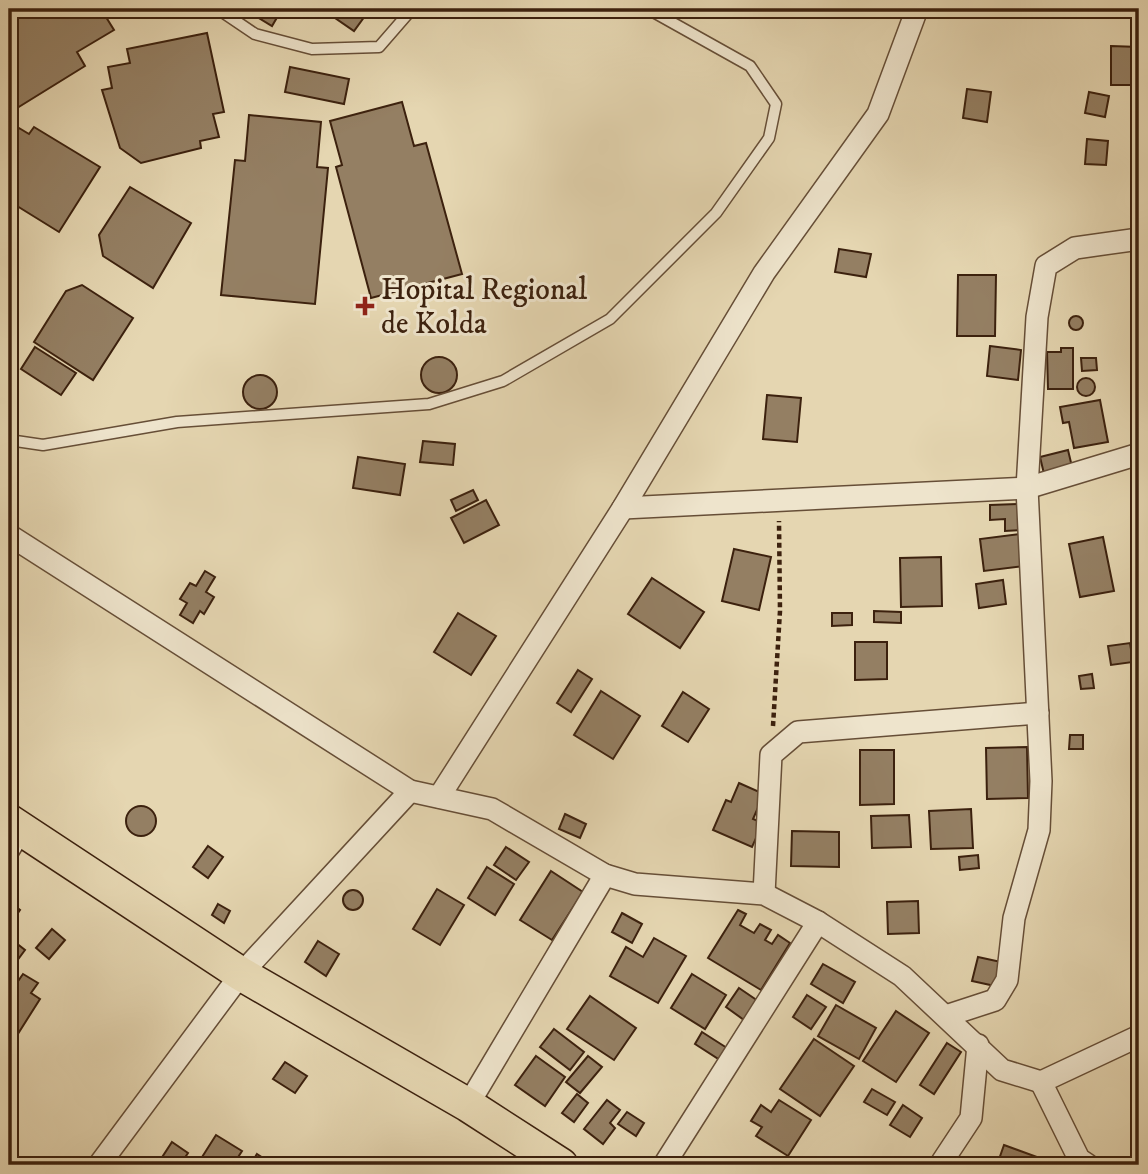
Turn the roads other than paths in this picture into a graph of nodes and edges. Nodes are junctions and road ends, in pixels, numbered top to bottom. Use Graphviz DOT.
graph roads {
  1 [pos="218,9"];
  2 [pos="412,9"];
  3 [pos="648,9"];
  4 [pos="917,9"];
  5 [pos="1139,239"];
  6 [pos="9,440"];
  7 [pos="1139,454"];
  8 [pos="1027,488"];
  9 [pos="623,508"];
  10 [pos="9,535"];
  11 [pos="1038,713"];
  12 [pos="410,790"];
  13 [pos="439,797"];
  14 [pos="17,826"];
  15 [pos="9,860"];
  16 [pos="605,875"];
  17 [pos="764,894"];
  18 [pos="818,922"];
  19 [pos="241,974"];
  20 [pos="946,1016"];
  21 [pos="1139,1036"];
  22 [pos="978,1045"];
  23 [pos="1041,1082"];
  24 [pos="468,1105"];
  25 [pos="99,1165"];
  26 [pos="561,1165"];
  27 [pos="664,1165"];
  28 [pos="940,1165"];
  29 [pos="1088,1165"];
  1 -- 2 [label="lane"];
  3 -- 6 [label="lane"];
  4 -- 9 [label="street"];
  5 -- 8 [label="street"];
  7 -- 8 [label="street"];
  8 -- 9 [label="street"];
  8 -- 11 [label="street"];
  9 -- 13 [label="street"];
  10 -- 12 [label="street"];
  11 -- 17 [label="street"];
  11 -- 20 [label="street"];
  12 -- 13 [label="street"];
  12 -- 19 [label="street"];
  13 -- 16 [label="street"];
  14 -- 15 [label="lane"];
  14 -- 19 [label="main road"];
  16 -- 17 [label="street"];
  16 -- 24 [label="street"];
  17 -- 18 [label="street"];
  18 -- 20 [label="street"];
  18 -- 27 [label="street"];
  19 -- 24 [label="main road"];
  19 -- 25 [label="street"];
  20 -- 22 [label="street"];
  21 -- 23 [label="street"];
  22 -- 23 [label="street"];
  22 -- 28 [label="street"];
  23 -- 29 [label="street"];
  24 -- 26 [label="main road"];
}
